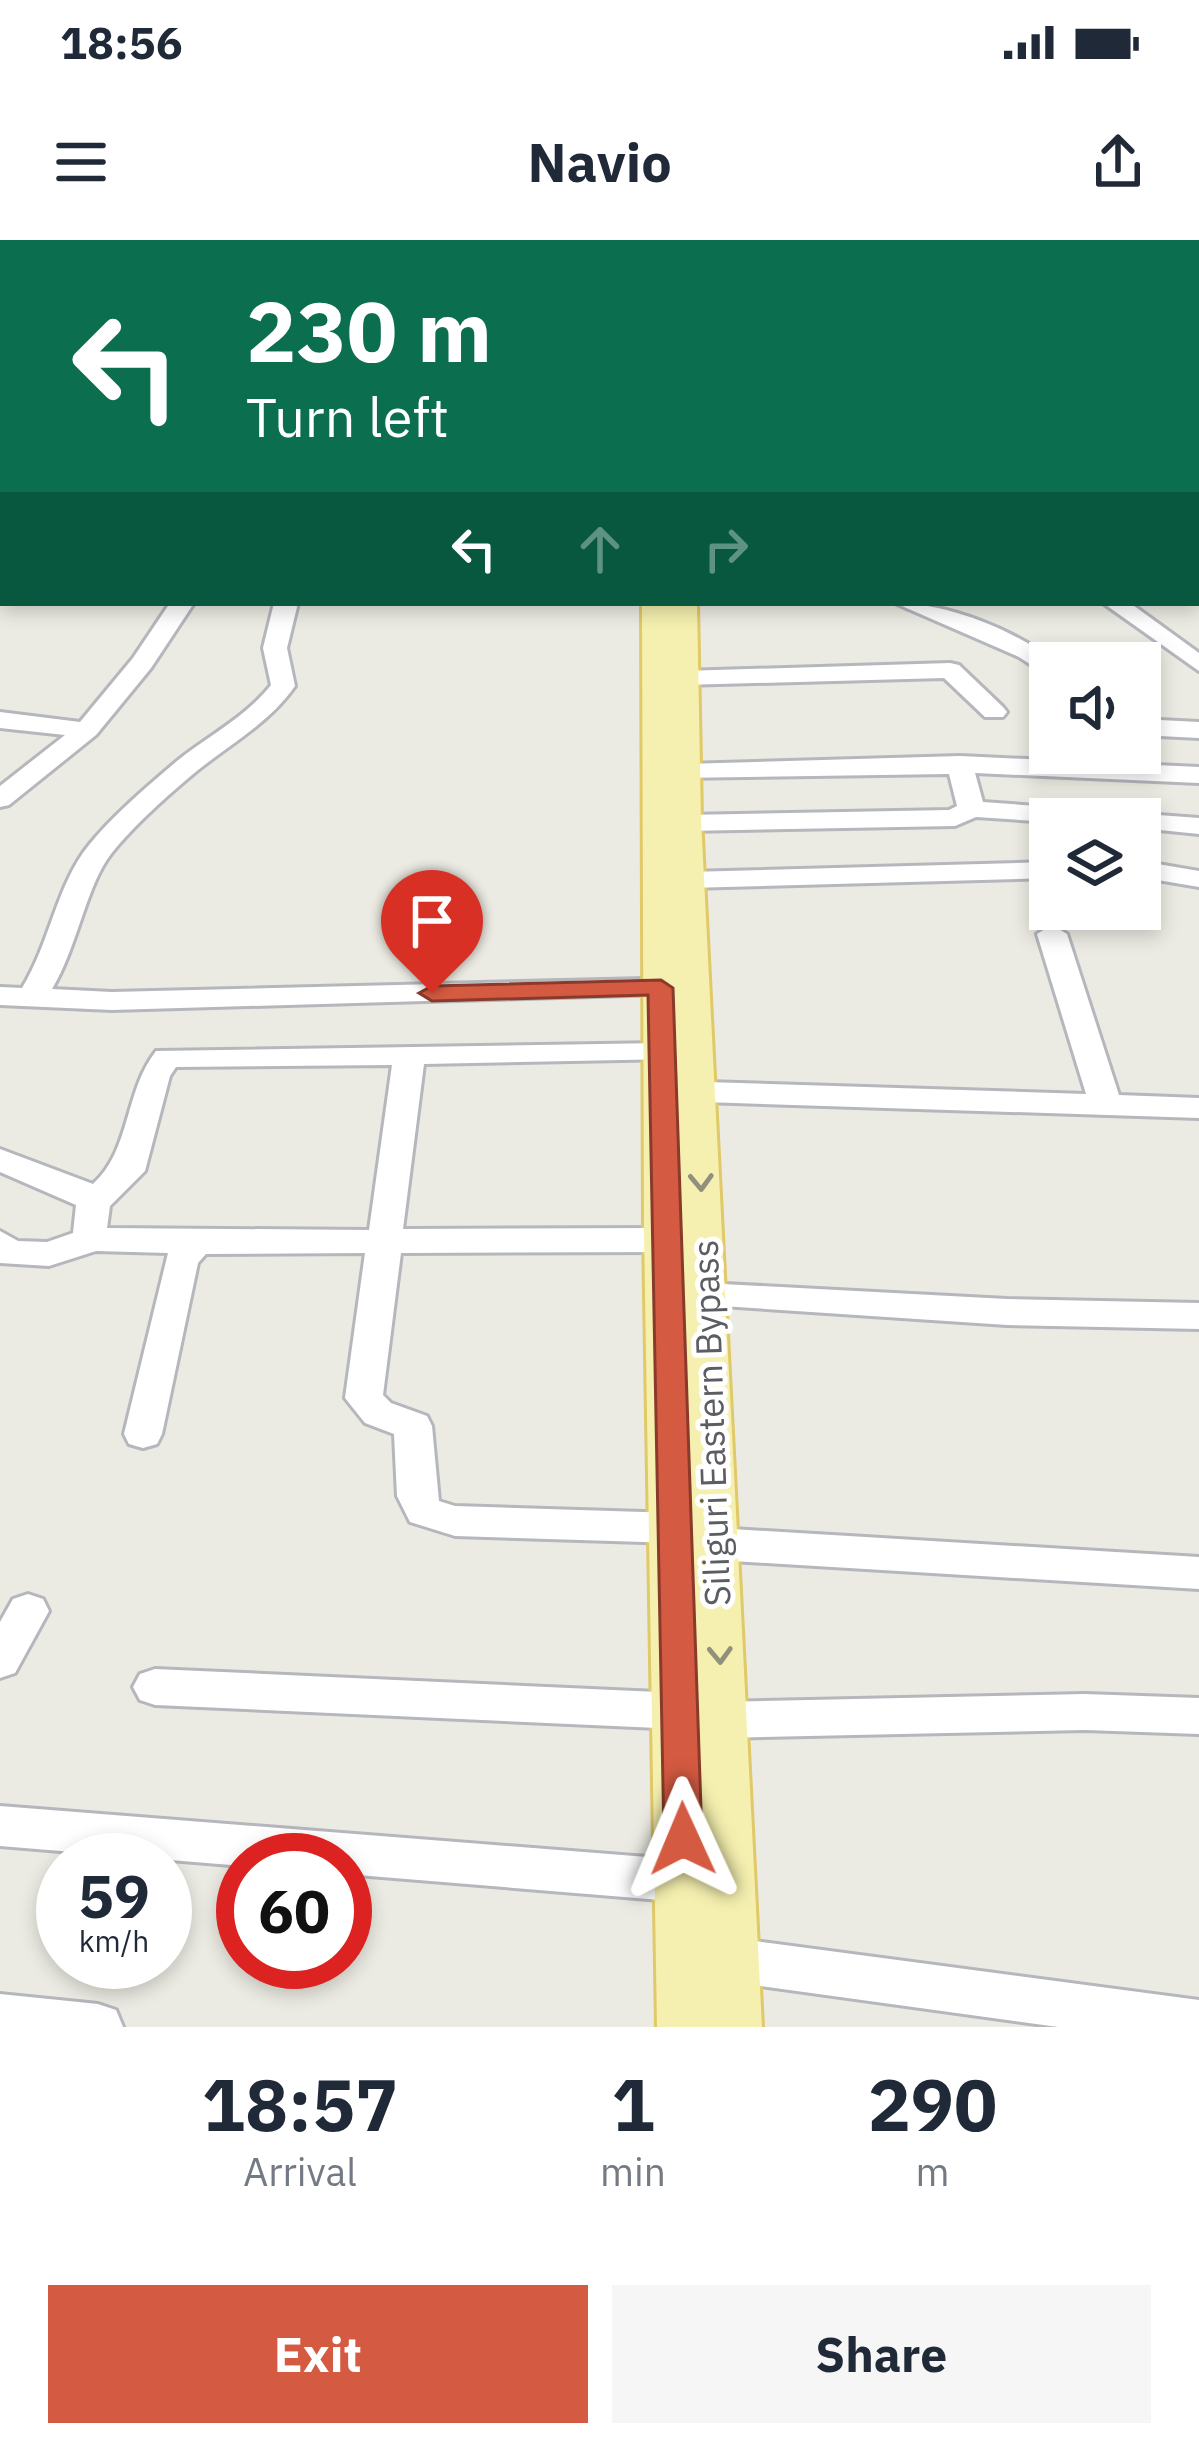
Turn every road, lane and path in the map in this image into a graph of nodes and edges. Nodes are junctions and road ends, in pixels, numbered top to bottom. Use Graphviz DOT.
graph roads {
  1 [pos="180,606"];
  2 [pos="285,606"];
  3 [pos="656,606"];
  4 [pos="682,606"];
  5 [pos="915,606"];
  6 [pos="1118,606"];
  7 [pos="1199,627"];
  8 [pos="1150,629"];
  9 [pos="1029,656"];
  10 [pos="1199,664"];
  11 [pos="682,678"];
  12 [pos="994,712"];
  13 [pos="0,720"];
  14 [pos="1161,728"];
  15 [pos="87,730"];
  16 [pos="1199,730"];
  17 [pos="960,764"];
  18 [pos="686,772"];
  19 [pos="1199,775"];
  20 [pos="0,799"];
  21 [pos="971,808"];
  22 [pos="1029,812"];
  23 [pos="1161,822"];
  24 [pos="686,823"];
  25 [pos="1199,826"];
  26 [pos="1029,871"];
  27 [pos="1161,873"];
  28 [pos="1199,879"];
  29 [pos="688,880"];
  30 [pos="1052,934"];
  31 [pos="676,987"];
  32 [pos="15,998"];
  33 [pos="409,1054"];
  34 [pos="674,1078"];
  35 [pos="1106,1105"];
  36 [pos="1199,1108"];
  37 [pos="0,1160"];
  38 [pos="94,1202"];
  39 [pos="94,1239"];
  40 [pos="382,1239"];
  41 [pos="666,1240"];
  42 [pos="196,1242"];
  43 [pos="0,1243"];
  44 [pos="705,1294"];
  45 [pos="1199,1316"];
  46 [pos="143,1434"];
  47 [pos="675,1528"];
  48 [pos="716,1544"];
  49 [pos="1199,1573"];
  50 [pos="28,1611"];
  51 [pos="0,1661"];
  52 [pos="155,1687"];
  53 [pos="701,1716"];
  54 [pos="1199,1716"];
  55 [pos="0,1826"];
  56 [pos="685,1881"];
  57 [pos="731,1960"];
  58 [pos="0,2017"];
  59 [pos="1199,2023"];
  60 [pos="98,2027"];
  61 [pos="686,2027"];
  62 [pos="733,2027"];
  1 -- 15 [label="street"];
  2 -- 32 [label="street"];
  3 -- 31 [label="main road, Siliguri Eastern Bypass"];
  4 -- 11 [label="main road, Siliguri Eastern Bypass"];
  5 -- 9 [label="street"];
  6 -- 8 [label="street"];
  7 -- 8 [label="street"];
  8 -- 10 [label="street"];
  11 -- 12 [label="street"];
  11 -- 18 [label="main road, Siliguri Eastern Bypass"];
  13 -- 15 [label="street"];
  14 -- 16 [label="street"];
  15 -- 20 [label="street"];
  17 -- 18 [label="street"];
  17 -- 19 [label="street"];
  17 -- 21 [label="street"];
  18 -- 24 [label="main road, Siliguri Eastern Bypass"];
  21 -- 22 [label="street"];
  21 -- 24 [label="street"];
  23 -- 25 [label="street"];
  24 -- 29 [label="main road, Siliguri Eastern Bypass"];
  26 -- 29 [label="street"];
  27 -- 28 [label="street"];
  29 -- 31 [label="main road, Siliguri Eastern Bypass"];
  30 -- 35 [label="street"];
  31 -- 32 [label="street"];
  31 -- 34 [label="main road, Siliguri Eastern Bypass"];
  33 -- 34 [label="street"];
  33 -- 38 [label="street"];
  33 -- 40 [label="street"];
  34 -- 35 [label="street"];
  34 -- 41 [label="main road, Siliguri Eastern Bypass"];
  34 -- 44 [label="main road, Siliguri Eastern Bypass, one-way"];
  35 -- 36 [label="street"];
  37 -- 38 [label="street"];
  38 -- 39 [label="street"];
  39 -- 42 [label="street"];
  39 -- 43 [label="street"];
  40 -- 41 [label="street"];
  40 -- 42 [label="street"];
  40 -- 47 [label="street"];
  41 -- 47 [label="main road, Siliguri Eastern Bypass"];
  42 -- 46 [label="street"];
  44 -- 45 [label="street"];
  44 -- 48 [label="main road, Siliguri Eastern Bypass"];
  47 -- 53 [label="main road, Siliguri Eastern Bypass"];
  48 -- 49 [label="street"];
  48 -- 53 [label="main road, Siliguri Eastern Bypass, one-way"];
  50 -- 51 [label="street"];
  52 -- 53 [label="street"];
  53 -- 54 [label="street"];
  53 -- 56 [label="main road, Siliguri Eastern Bypass"];
  53 -- 57 [label="main road, Siliguri Eastern Bypass"];
  55 -- 56 [label="street"];
  56 -- 61 [label="main road, Siliguri Eastern Bypass"];
  57 -- 59 [label="street"];
  57 -- 62 [label="main road, Siliguri Eastern Bypass"];
  58 -- 60 [label="street"];
}
